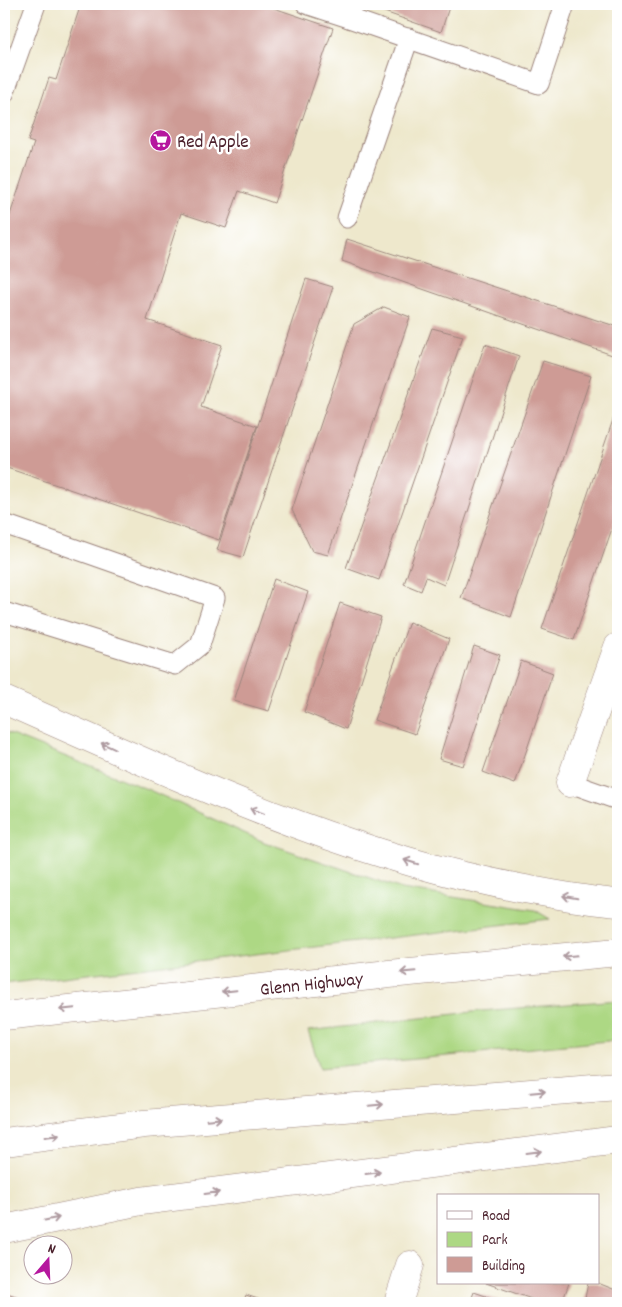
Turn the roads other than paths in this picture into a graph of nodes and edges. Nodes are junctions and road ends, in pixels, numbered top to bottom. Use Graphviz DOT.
graph roads {
  1 [pos="36,4"];
  2 [pos="306,4"];
  3 [pos="565,4"];
  4 [pos="351,11"];
  5 [pos="408,38"];
  6 [pos="4,94"];
  7 [pos="347,218"];
  8 [pos="4,524"];
  9 [pos="4,612"];
  10 [pos="618,646"];
  11 [pos="4,700"];
  12 [pos="570,783"];
  13 [pos="618,800"];
  14 [pos="618,903"];
  15 [pos="618,952"];
  16 [pos="4,1016"];
  17 [pos="618,1086"];
  18 [pos="618,1140"];
  19 [pos="4,1142"];
  20 [pos="4,1229"];
  21 [pos="410,1265"];
  22 [pos="398,1303"];
  1 -- 6 [label="lane"];
  2 -- 4 [label="lane"];
  3 -- 5 [label="lane"];
  4 -- 5 [label="lane"];
  5 -- 7 [label="lane"];
  8 -- 9 [label="lane"];
  10 -- 12 [label="main road"];
  14 -- 11 [label="main road, one-way"];
  12 -- 13 [label="lane"];
  15 -- 16 [label="main road, Glenn Highway, one-way"];
  19 -- 17 [label="main road, one-way"];
  20 -- 18 [label="main road, one-way"];
  21 -- 22 [label="main road"];
}
